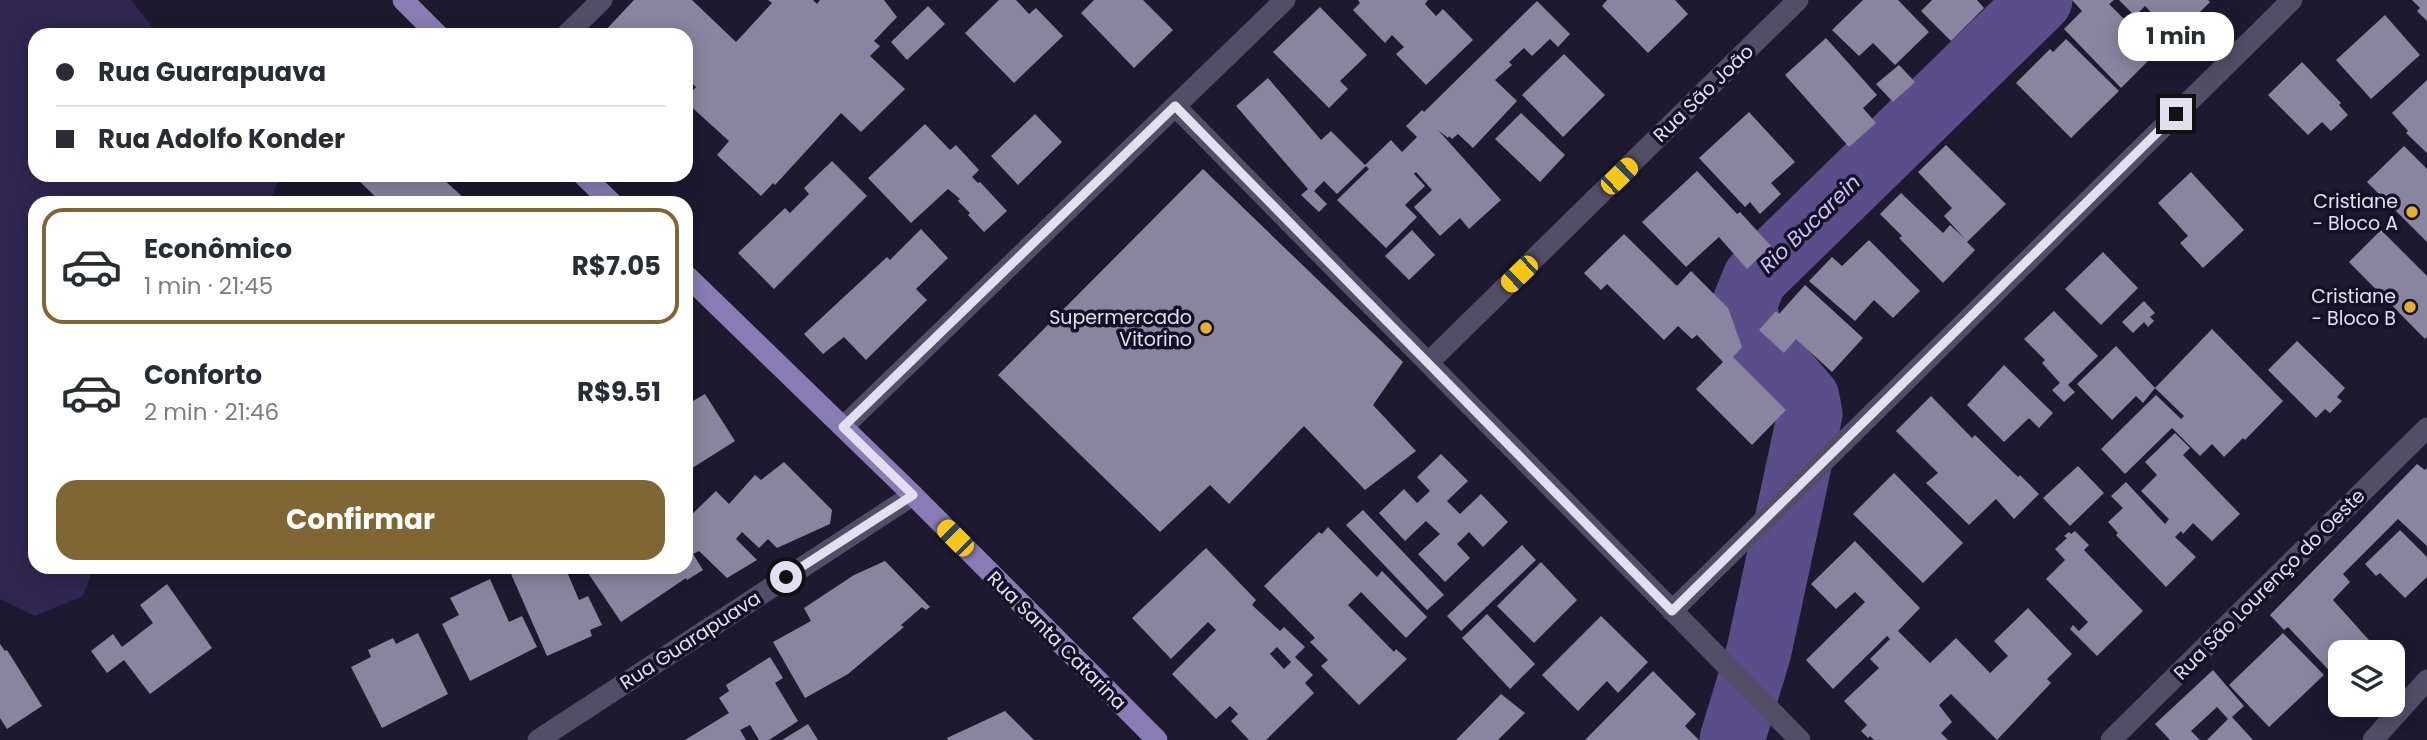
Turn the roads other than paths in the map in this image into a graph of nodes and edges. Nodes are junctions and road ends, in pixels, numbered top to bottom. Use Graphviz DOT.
graph roads {
  1 [pos="403,0"];
  2 [pos="602,0"];
  3 [pos="1285,0"];
  4 [pos="1798,0"];
  5 [pos="2292,0"];
  6 [pos="431,28"];
  7 [pos="573,28"];
  8 [pos="1175,106"];
  9 [pos="590,182"];
  10 [pos="605,196"];
  11 [pos="693,282"];
  12 [pos="1428,363"];
  13 [pos="843,427"];
  14 [pos="2427,428"];
  15 [pos="913,495"];
  16 [pos="1672,611"];
  17 [pos="2427,680"];
  18 [pos="538,740"];
  19 [pos="1157,740"];
  20 [pos="1800,740"];
  21 [pos="2110,740"];
  22 [pos="2372,740"];
  1 -- 6 [label="main road"];
  2 -- 7 [label="street"];
  3 -- 8 [label="street"];
  4 -- 12 [label="street, Rua São João"];
  5 -- 16 [label="street"];
  8 -- 12 [label="street"];
  8 -- 13 [label="street"];
  9 -- 10 [label="main road"];
  11 -- 13 [label="main road, Rua Santa Catarina"];
  12 -- 16 [label="street"];
  13 -- 15 [label="main road, Rua Santa Catarina"];
  14 -- 21 [label="street, Rua São Lourenço do Oeste"];
  15 -- 18 [label="street, Rua Guarapuava"];
  15 -- 19 [label="main road, Rua Santa Catarina"];
  16 -- 20 [label="street"];
  17 -- 22 [label="street"];
}
